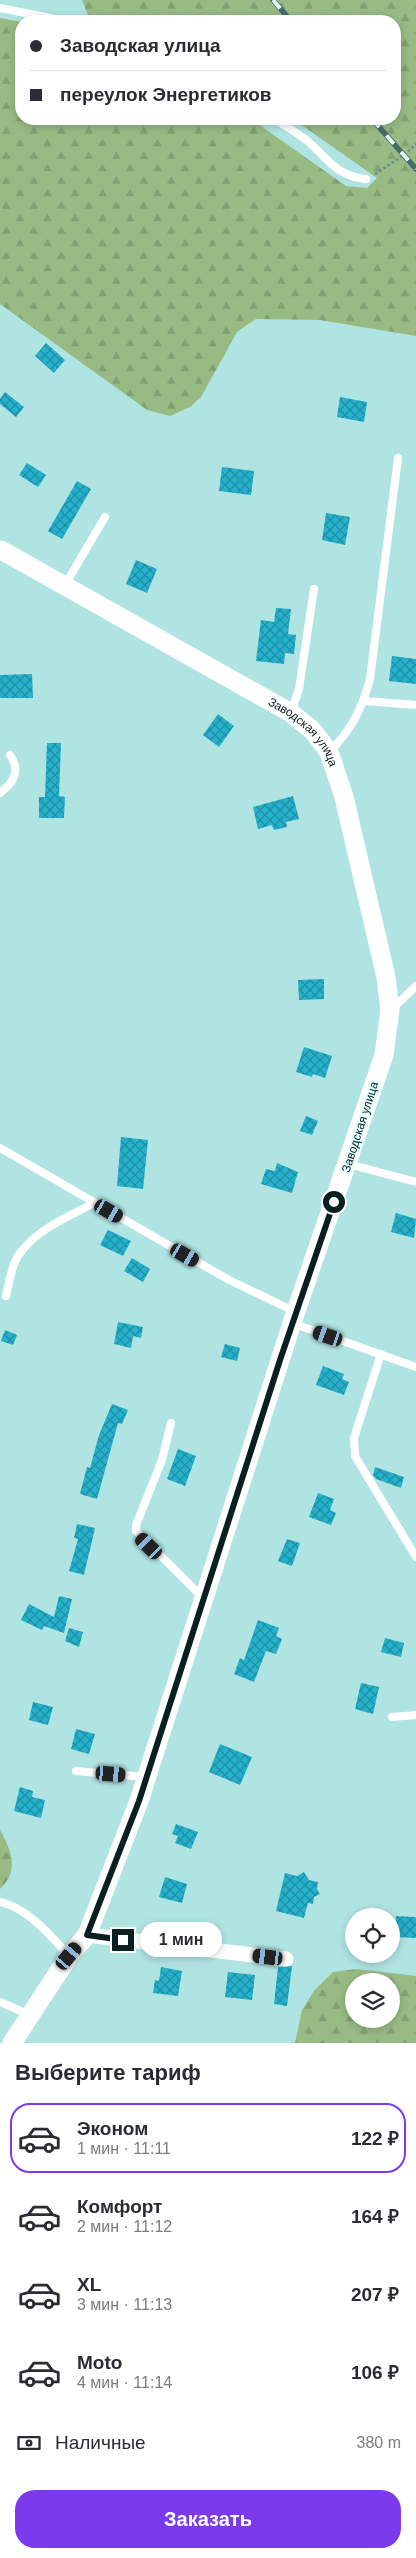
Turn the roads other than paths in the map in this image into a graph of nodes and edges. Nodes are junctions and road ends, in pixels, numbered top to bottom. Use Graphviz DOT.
graph roads {
  1 [pos="0,8"];
  2 [pos="35,15"];
  3 [pos="284,125"];
  4 [pos="366,180"];
  5 [pos="398,458"];
  6 [pos="105,516"];
  7 [pos="0,549"];
  8 [pos="64,587"];
  9 [pos="314,589"];
  10 [pos="364,701"];
  11 [pos="416,705"];
  12 [pos="291,713"];
  13 [pos="329,752"];
  14 [pos="10,755"];
  15 [pos="0,793"];
  16 [pos="416,986"];
  17 [pos="390,1010"];
  18 [pos="0,1148"];
  19 [pos="348,1164"];
  20 [pos="416,1182"];
  21 [pos="94,1203"];
  22 [pos="6,1296"];
  23 [pos="294,1318"];
  24 [pos="381,1354"];
  25 [pos="416,1367"];
  26 [pos="171,1423"];
  27 [pos="416,1558"];
  28 [pos="203,1598"];
  29 [pos="416,1715"];
  30 [pos="392,1717"];
  31 [pos="76,1771"];
  32 [pos="146,1777"];
  33 [pos="0,1902"];
  34 [pos="87,1935"];
  35 [pos="69,1956"];
  36 [pos="286,1959"];
  37 [pos="0,2002"];
  38 [pos="30,2015"];
  39 [pos="12,2043"];
  1 -- 2 [label="lane"];
  3 -- 4 [label="lane"];
  5 -- 10 [label="lane"];
  6 -- 8 [label="lane"];
  7 -- 8 [label="street, Заводская улица"];
  8 -- 12 [label="street, Заводская улица"];
  9 -- 12 [label="lane"];
  10 -- 11 [label="lane"];
  10 -- 13 [label="lane"];
  12 -- 13 [label="street, Заводская улица"];
  13 -- 17 [label="street, Заводская улица"];
  14 -- 15 [label="lane"];
  16 -- 17 [label="lane"];
  17 -- 19 [label="street, Заводская улица"];
  18 -- 21 [label="lane"];
  19 -- 20 [label="lane"];
  19 -- 23 [label="street, Заводская улица"];
  21 -- 22 [label="lane"];
  21 -- 23 [label="lane"];
  23 -- 24 [label="lane"];
  23 -- 28 [label="street, Заводская улица"];
  24 -- 25 [label="lane"];
  24 -- 27 [label="lane"];
  26 -- 28 [label="lane"];
  28 -- 32 [label="street, Заводская улица"];
  29 -- 30 [label="lane"];
  31 -- 32 [label="lane"];
  32 -- 34 [label="street, Заводская улица"];
  33 -- 35 [label="lane"];
  34 -- 35 [label="street, Заводская улица"];
  34 -- 36 [label="street"];
  35 -- 38 [label="street, Заводская улица"];
  37 -- 38 [label="lane"];
  38 -- 39 [label="street, Заводская улица"];
}
